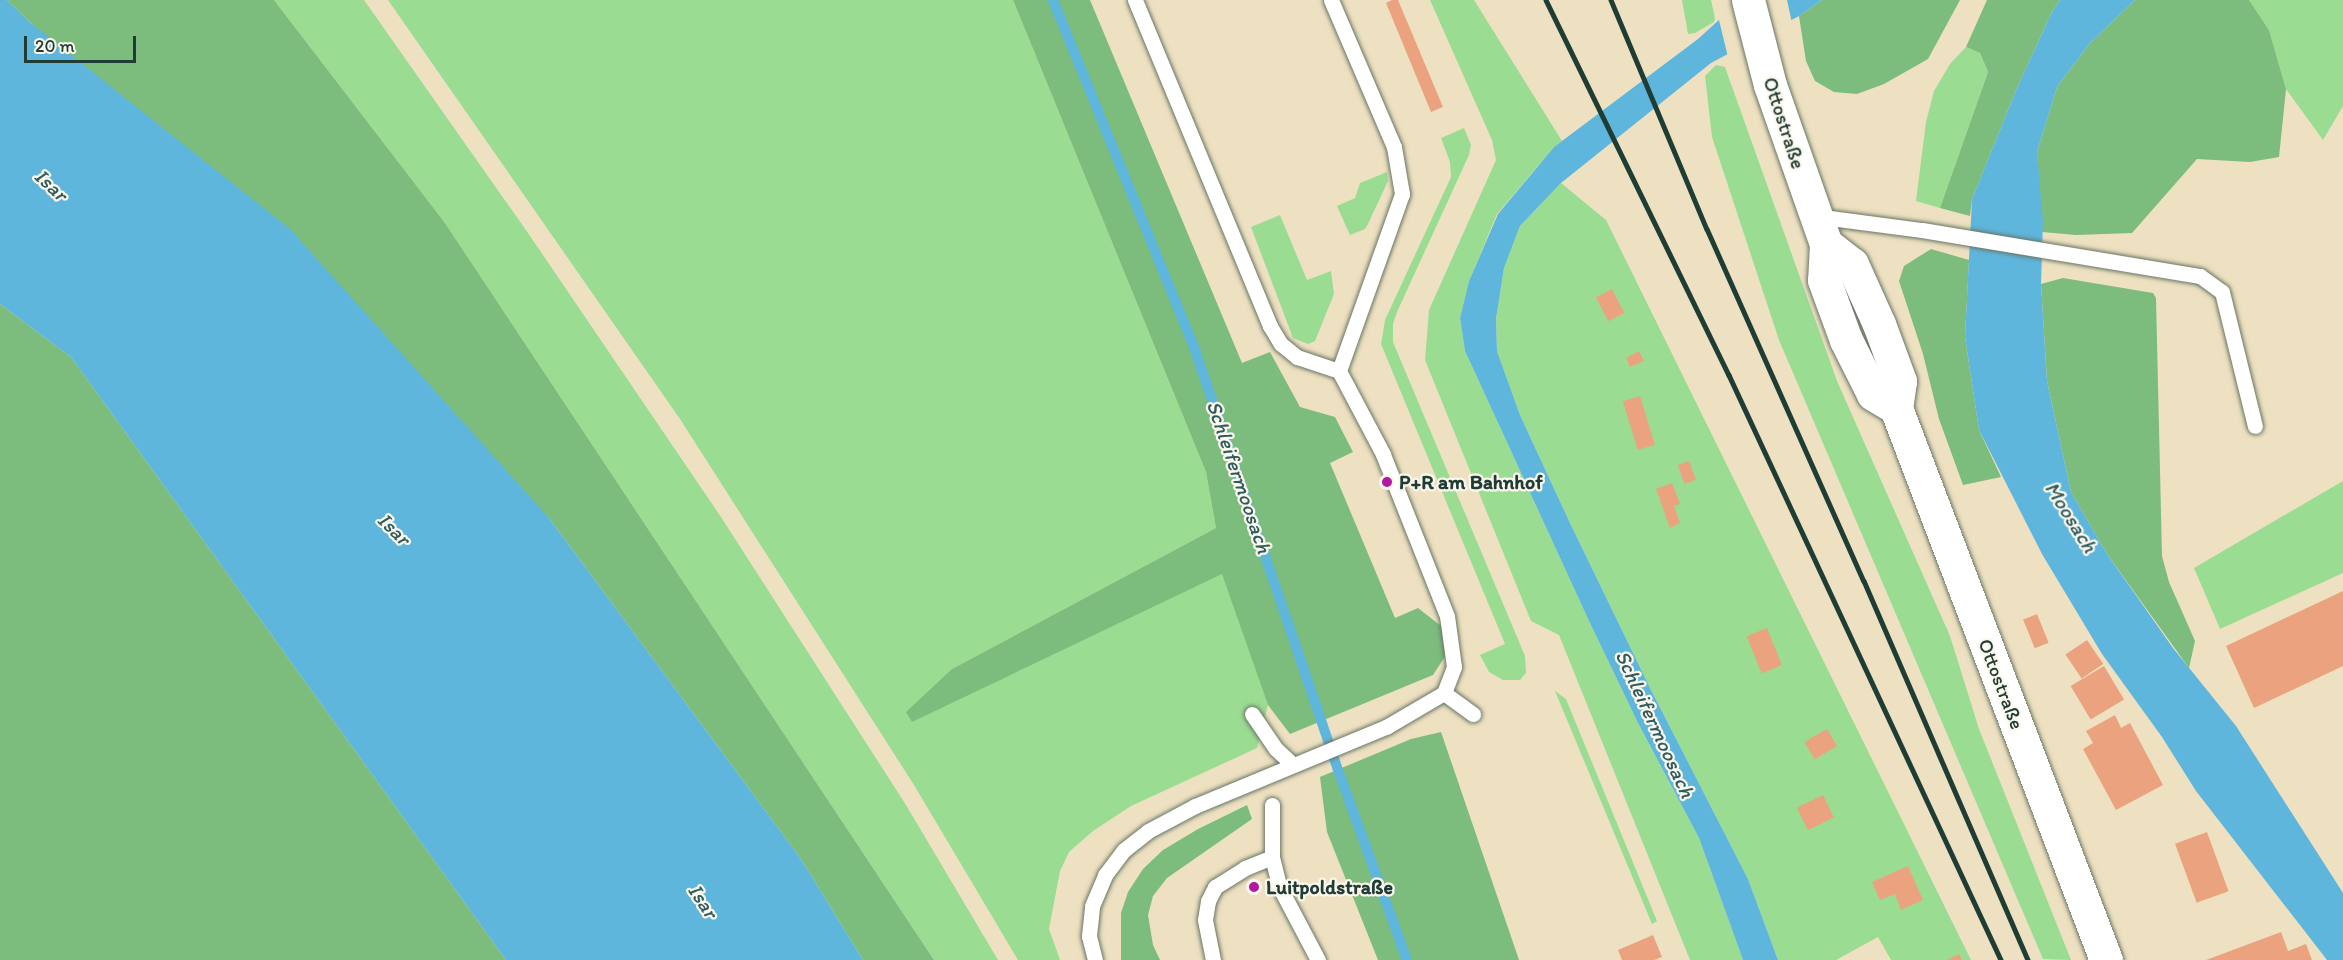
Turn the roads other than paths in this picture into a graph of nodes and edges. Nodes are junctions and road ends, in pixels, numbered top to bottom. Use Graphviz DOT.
graph roads {
  1 [pos="1135,0"];
  2 [pos="1331,0"];
  3 [pos="1748,0"];
  4 [pos="1820,230"];
  5 [pos="1339,371"];
  6 [pos="2255,426"];
  7 [pos="1444,693"];
  8 [pos="1252,714"];
  9 [pos="1473,714"];
  10 [pos="1292,764"];
  11 [pos="1272,805"];
  12 [pos="1272,857"];
  13 [pos="1095,960"];
  14 [pos="1214,960"];
  15 [pos="1318,960"];
  16 [pos="2106,960"];
  1 -- 5 [label="lane"];
  2 -- 5 [label="lane"];
  3 -- 4 [label="main road, Ottostraße"];
  4 -- 6 [label="lane"];
  4 -- 16 [label="main road, Ottostraße"];
  5 -- 7 [label="lane"];
  7 -- 9 [label="lane"];
  7 -- 10 [label="lane"];
  8 -- 10 [label="lane"];
  10 -- 13 [label="lane"];
  11 -- 12 [label="lane"];
  12 -- 14 [label="lane"];
  12 -- 15 [label="lane"];
}
